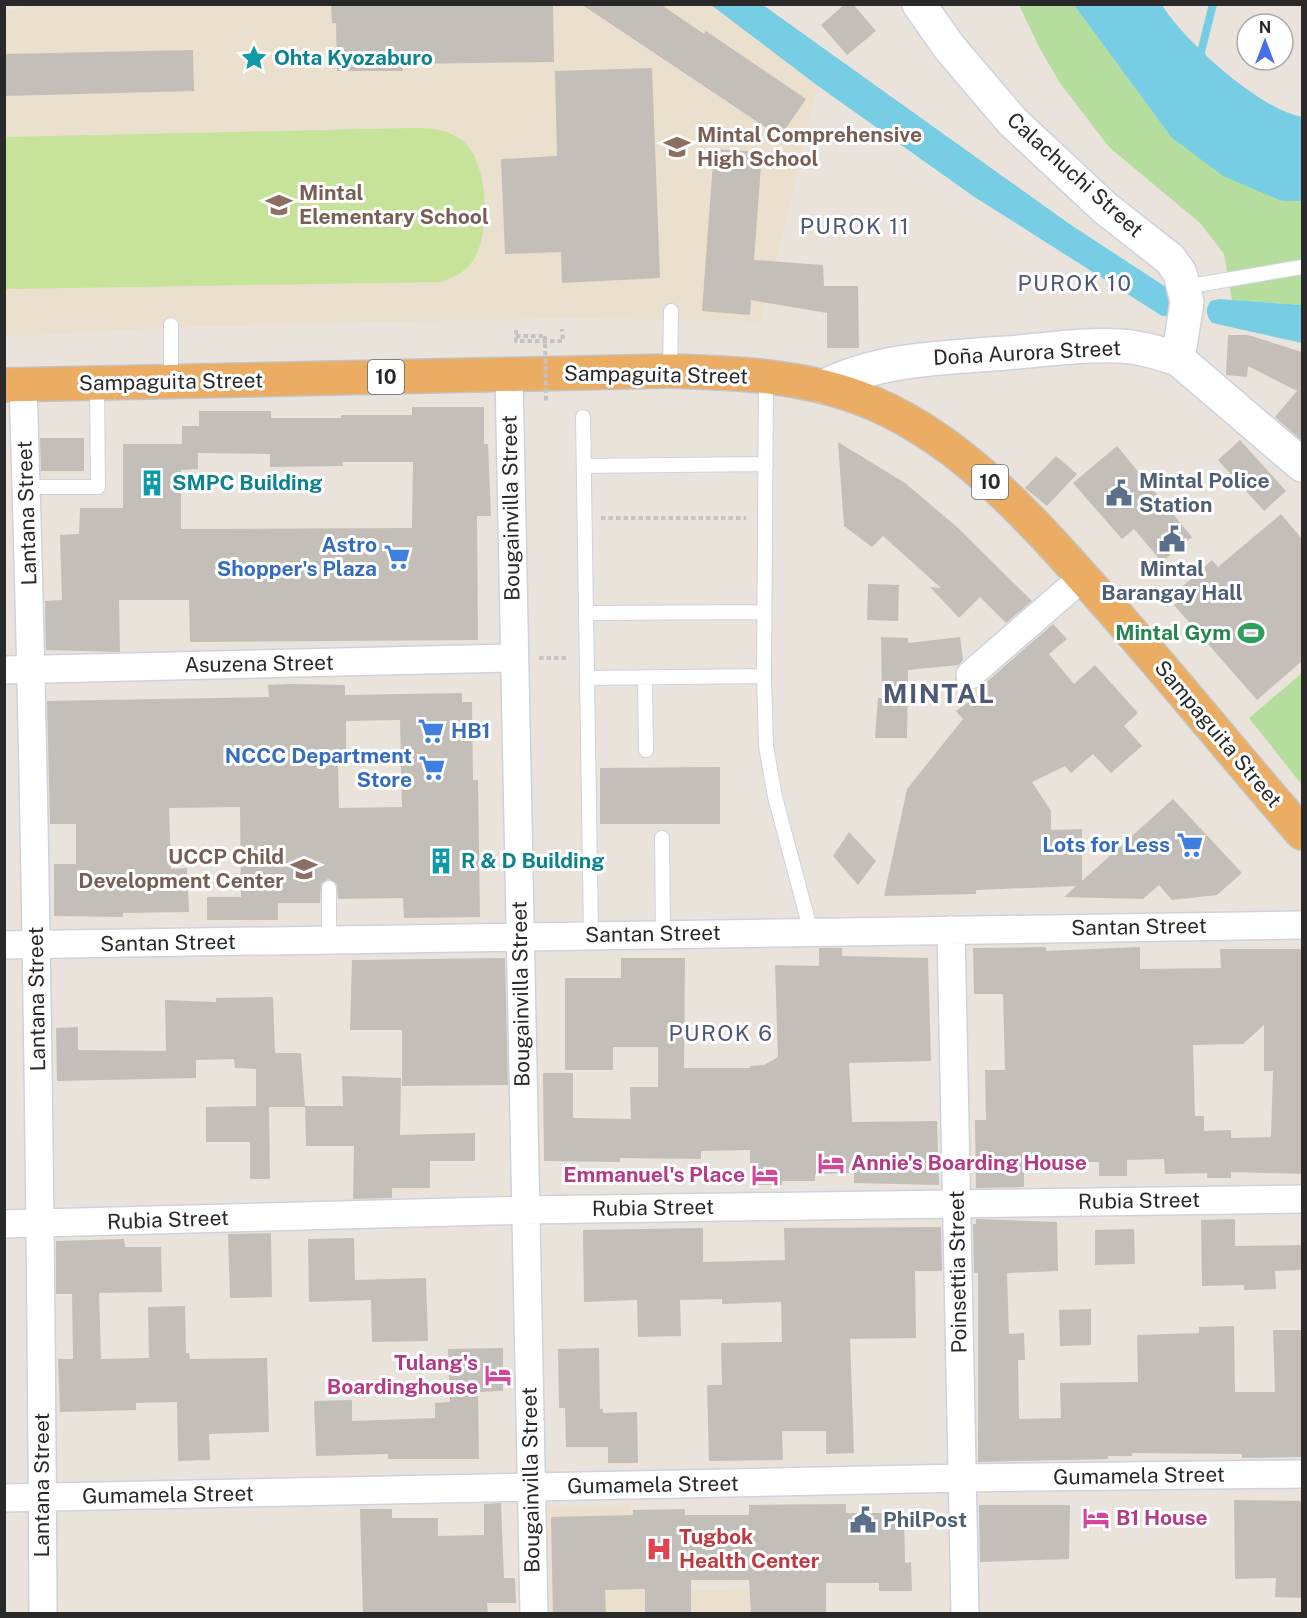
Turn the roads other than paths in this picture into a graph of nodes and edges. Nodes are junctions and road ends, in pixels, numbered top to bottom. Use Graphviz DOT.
graph roads {
  1 [pos="919,4"];
  2 [pos="1302,267"];
  3 [pos="1185,287"];
  4 [pos="671,311"];
  5 [pos="171,325"];
  6 [pos="1178,359"];
  7 [pos="670,371"];
  8 [pos="509,375"];
  9 [pos="766,377"];
  10 [pos="171,381"];
  11 [pos="97,384"];
  12 [pos="14,385"];
  13 [pos="823,387"];
  14 [pos="583,417"];
  15 [pos="766,464"];
  16 [pos="1302,465"];
  17 [pos="584,466"];
  18 [pos="26,487"];
  19 [pos="1083,577"];
  20 [pos="764,612"];
  21 [pos="586,613"];
  22 [pos="514,658"];
  23 [pos="4,670"];
  24 [pos="31,670"];
  25 [pos="970,675"];
  26 [pos="764,676"];
  27 [pos="587,678"];
  28 [pos="645,678"];
  29 [pos="646,750"];
  30 [pos="1302,833"];
  31 [pos="662,838"];
  32 [pos="329,888"];
  33 [pos="1302,925"];
  34 [pos="951,930"];
  35 [pos="811,932"];
  36 [pos="663,934"];
  37 [pos="591,935"];
  38 [pos="519,936"];
  39 [pos="329,940"];
  40 [pos="4,945"];
  41 [pos="36,945"];
  42 [pos="1302,1199"];
  43 [pos="957,1204"];
  44 [pos="525,1210"];
  45 [pos="41,1223"];
  46 [pos="4,1224"];
  47 [pos="1302,1474"];
  48 [pos="962,1478"];
  49 [pos="531,1487"];
  50 [pos="4,1498"];
  51 [pos="42,1498"];
  52 [pos="43,1614"];
  53 [pos="534,1614"];
  54 [pos="965,1614"];
  1 -- 3 [label="main road, Calachuchi Street"];
  2 -- 3 [label="lane"];
  3 -- 6 [label="main road, Calachuchi Street"];
  4 -- 7 [label="lane"];
  5 -- 10 [label="lane"];
  6 -- 13 [label="main road, Doña Aurora Street"];
  6 -- 16 [label="main road, Doña Aurora Street"];
  7 -- 8 [label="highway, Sampaguita Street / 10"];
  7 -- 9 [label="highway, Sampaguita Street / 10"];
  8 -- 10 [label="highway, Sampaguita Street / 10"];
  8 -- 22 [label="street, Bougainvilla Street"];
  9 -- 13 [label="highway, Sampaguita Street / 10"];
  9 -- 15 [label="lane"];
  10 -- 11 [label="highway, Sampaguita Street / 10"];
  11 -- 12 [label="highway, Sampaguita Street / 10"];
  11 -- 18 [label="lane"];
  12 -- 18 [label="street, Lantana Street"];
  13 -- 19 [label="highway, Sampaguita Street / 10"];
  14 -- 17 [label="lane"];
  15 -- 17 [label="lane"];
  15 -- 20 [label="lane"];
  17 -- 21 [label="lane"];
  18 -- 24 [label="street, Lantana Street"];
  19 -- 25 [label="street"];
  19 -- 30 [label="highway, Sampaguita Street / 10"];
  20 -- 21 [label="lane"];
  20 -- 26 [label="lane"];
  21 -- 27 [label="lane"];
  22 -- 24 [label="street, Asuzena Street"];
  22 -- 38 [label="street, Bougainvilla Street"];
  23 -- 24 [label="street, Asuzena Street"];
  24 -- 41 [label="street, Lantana Street"];
  26 -- 28 [label="lane"];
  26 -- 35 [label="lane"];
  27 -- 28 [label="lane"];
  27 -- 37 [label="lane"];
  28 -- 29 [label="lane"];
  31 -- 36 [label="lane"];
  32 -- 39 [label="lane"];
  33 -- 34 [label="street, Santan Street"];
  34 -- 35 [label="street, Santan Street"];
  34 -- 43 [label="street, Poinsettia Street"];
  35 -- 36 [label="street, Santan Street"];
  36 -- 37 [label="street, Santan Street"];
  37 -- 38 [label="street, Santan Street"];
  38 -- 39 [label="street, Santan Street"];
  38 -- 44 [label="street, Bougainvilla Street"];
  39 -- 41 [label="street, Santan Street"];
  40 -- 41 [label="street, Santan Street"];
  41 -- 45 [label="street, Lantana Street"];
  42 -- 43 [label="street, Rubia Street"];
  43 -- 44 [label="street, Rubia Street"];
  43 -- 48 [label="street, Poinsettia Street"];
  44 -- 45 [label="street, Rubia Street"];
  44 -- 49 [label="street, Bougainvilla Street"];
  45 -- 46 [label="street, Rubia Street"];
  45 -- 51 [label="street, Lantana Street"];
  47 -- 48 [label="street, Gumamela Street"];
  48 -- 49 [label="street, Gumamela Street"];
  48 -- 54 [label="street, Poinsettia Street"];
  49 -- 51 [label="street, Gumamela Street"];
  49 -- 53 [label="street, Bougainvilla Street"];
  50 -- 51 [label="street, Gumamela Street"];
  51 -- 52 [label="street, Lantana Street"];
}
